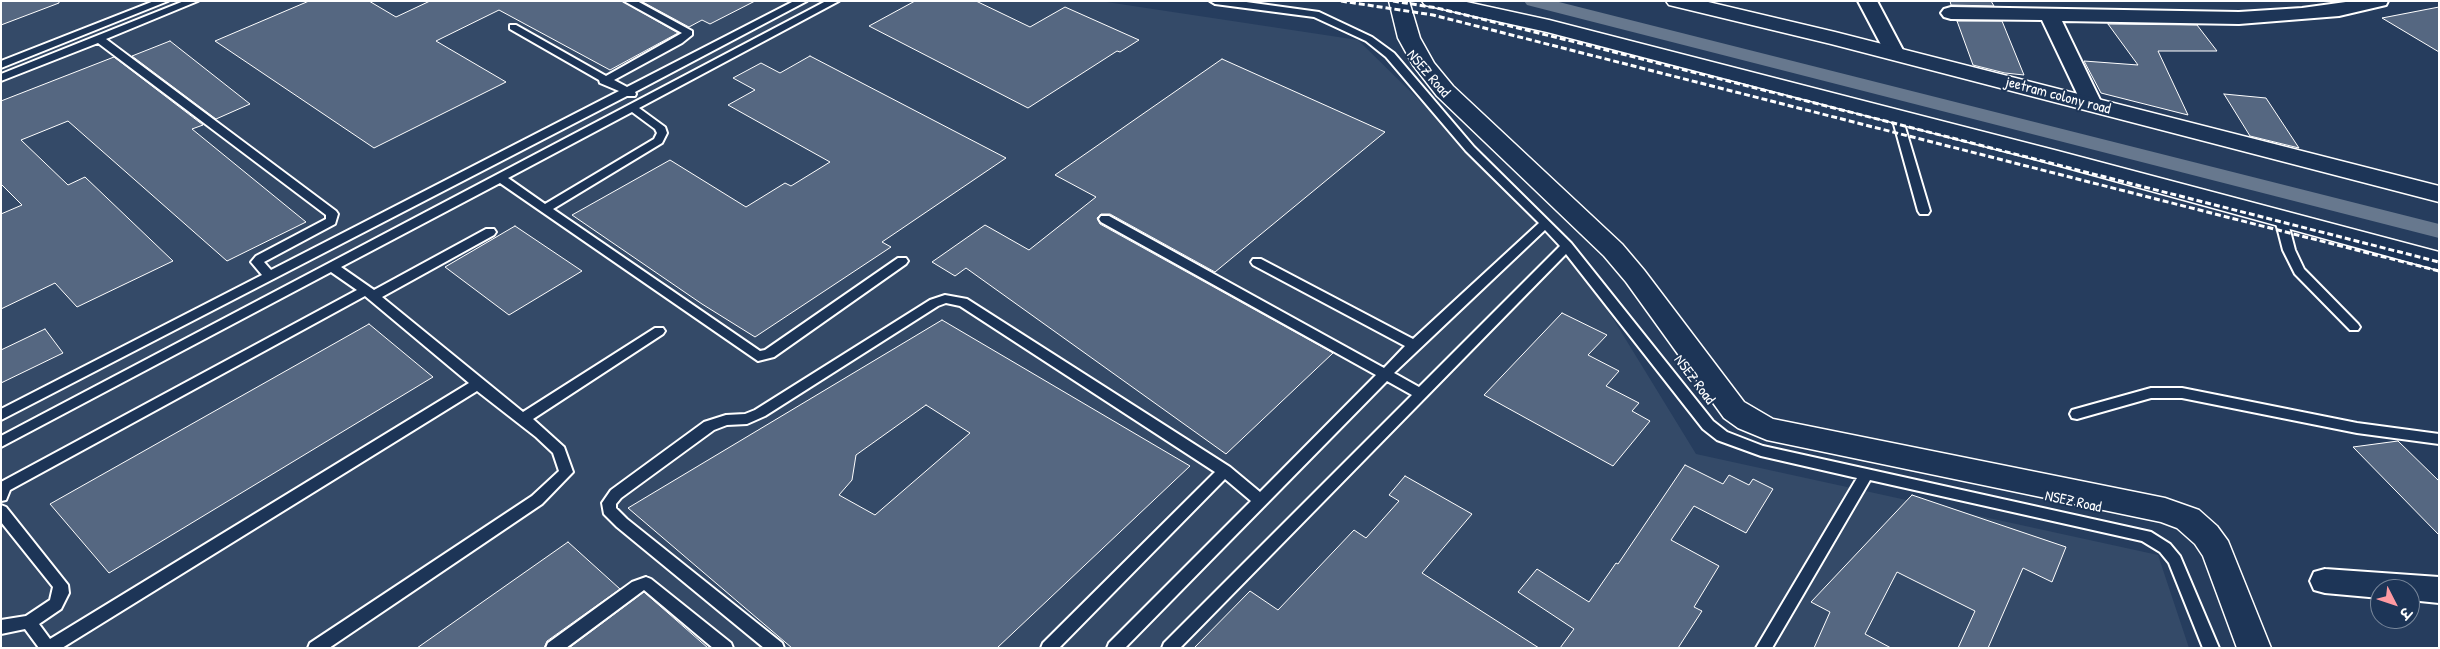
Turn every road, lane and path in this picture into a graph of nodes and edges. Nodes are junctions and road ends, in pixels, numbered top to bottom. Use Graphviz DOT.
graph roads {
  1 [pos="163,1"];
  2 [pos="193,1"];
  3 [pos="630,1"];
  4 [pos="802,1"];
  5 [pos="834,1"];
  6 [pos="1215,1"];
  7 [pos="1399,1"];
  8 [pos="1432,1"];
  9 [pos="1676,1"];
  10 [pos="1867,1"];
  11 [pos="2379,1"];
  12 [pos="1952,13"];
  13 [pos="2049,14"];
  14 [pos="513,28"];
  15 [pos="99,39"];
  16 [pos="1895,54"];
  17 [pos="1,65"];
  18 [pos="1,78"];
  19 [pos="604,81"];
  20 [pos="627,92"];
  21 [pos="647,100"];
  22 [pos="2092,104"];
  23 [pos="632,108"];
  24 [pos="1897,117"];
  25 [pos="505,155"];
  26 [pos="522,167"];
  27 [pos="500,178"];
  28 [pos="2439,194"];
  29 [pos="544,208"];
  30 [pos="1924,211"];
  31 [pos="1105,219"];
  32 [pos="2281,219"];
  33 [pos="1546,223"];
  34 [pos="490,232"];
  35 [pos="1567,246"];
  36 [pos="2439,261"];
  37 [pos="902,262"];
  38 [pos="1257,262"];
  39 [pos="332,267"];
  40 [pos="270,276"];
  41 [pos="370,293"];
  42 [pos="2354,327"];
  43 [pos="659,331"];
  44 [pos="1414,345"];
  45 [pos="1384,374"];
  46 [pos="478,384"];
  47 [pos="1420,394"];
  48 [pos="2077,414"];
  49 [pos="1,415"];
  50 [pos="523,419"];
  51 [pos="2439,439"];
  52 [pos="1,442"];
  53 [pos="1225,471"];
  54 [pos="1866,475"];
  55 [pos="2,489"];
  56 [pos="1259,500"];
  57 [pos="1,511"];
  58 [pos="2325,581"];
  59 [pos="2439,590"];
  60 [pos="29,622"];
  61 [pos="1,627"];
  62 [pos="2207,644"];
  63 [pos="48,648"];
  64 [pos="316,648"];
  65 [pos="554,648"];
  66 [pos="725,648"];
  67 [pos="776,648"];
  68 [pos="1049,648"];
  69 [pos="1115,648"];
  70 [pos="1170,648"];
  71 [pos="1764,648"];
  72 [pos="2254,648"];
  1 -- 17 [label="lane"];
  2 -- 15 [label="lane"];
  3 -- 19 [label="lane"];
  4 -- 20 [label="lane"];
  5 -- 21 [label="lane"];
  6 -- 33 [label="lane, NSEZ Road"];
  7 -- 72 [label="street"];
  8 -- 24 [label="street"];
  9 -- 16 [label="street, jeetram colony road"];
  10 -- 16 [label="street"];
  11 -- 13 [label="street"];
  12 -- 13 [label="street"];
  13 -- 22 [label="street"];
  14 -- 19 [label="lane"];
  15 -- 18 [label="lane"];
  15 -- 40 [label="lane"];
  16 -- 22 [label="street, jeetram colony road"];
  19 -- 20 [label="lane"];
  20 -- 21 [label="lane"];
  20 -- 25 [label="lane"];
  21 -- 23 [label="lane"];
  22 -- 28 [label="street, jeetram colony road"];
  23 -- 26 [label="lane"];
  23 -- 29 [label="lane"];
  24 -- 30 [label="lane"];
  24 -- 32 [label="street"];
  25 -- 26 [label="lane"];
  25 -- 40 [label="lane"];
  26 -- 27 [label="lane"];
  27 -- 29 [label="lane"];
  27 -- 39 [label="lane"];
  29 -- 37 [label="lane"];
  31 -- 45 [label="lane"];
  32 -- 36 [label="street"];
  32 -- 42 [label="lane"];
  33 -- 35 [label="lane, NSEZ Road"];
  33 -- 44 [label="lane"];
  34 -- 41 [label="lane"];
  35 -- 47 [label="lane"];
  35 -- 54 [label="lane, NSEZ Road"];
  38 -- 44 [label="lane"];
  39 -- 41 [label="lane"];
  39 -- 52 [label="lane"];
  40 -- 49 [label="lane"];
  41 -- 46 [label="lane"];
  41 -- 55 [label="lane"];
  43 -- 50 [label="lane"];
  44 -- 45 [label="lane"];
  45 -- 47 [label="lane"];
  45 -- 56 [label="lane"];
  46 -- 50 [label="lane"];
  46 -- 63 [label="lane"];
  47 -- 70 [label="lane"];
  48 -- 51 [label="lane"];
  50 -- 64 [label="lane"];
  53 -- 56 [label="lane"];
  53 -- 67 [label="lane"];
  53 -- 68 [label="lane"];
  54 -- 62 [label="lane, NSEZ Road"];
  54 -- 71 [label="lane"];
  56 -- 69 [label="lane"];
  57 -- 60 [label="lane"];
  58 -- 59 [label="street"];
  60 -- 61 [label="lane"];
  60 -- 63 [label="lane"];
  65 -- 66 [label="lane"];
}
